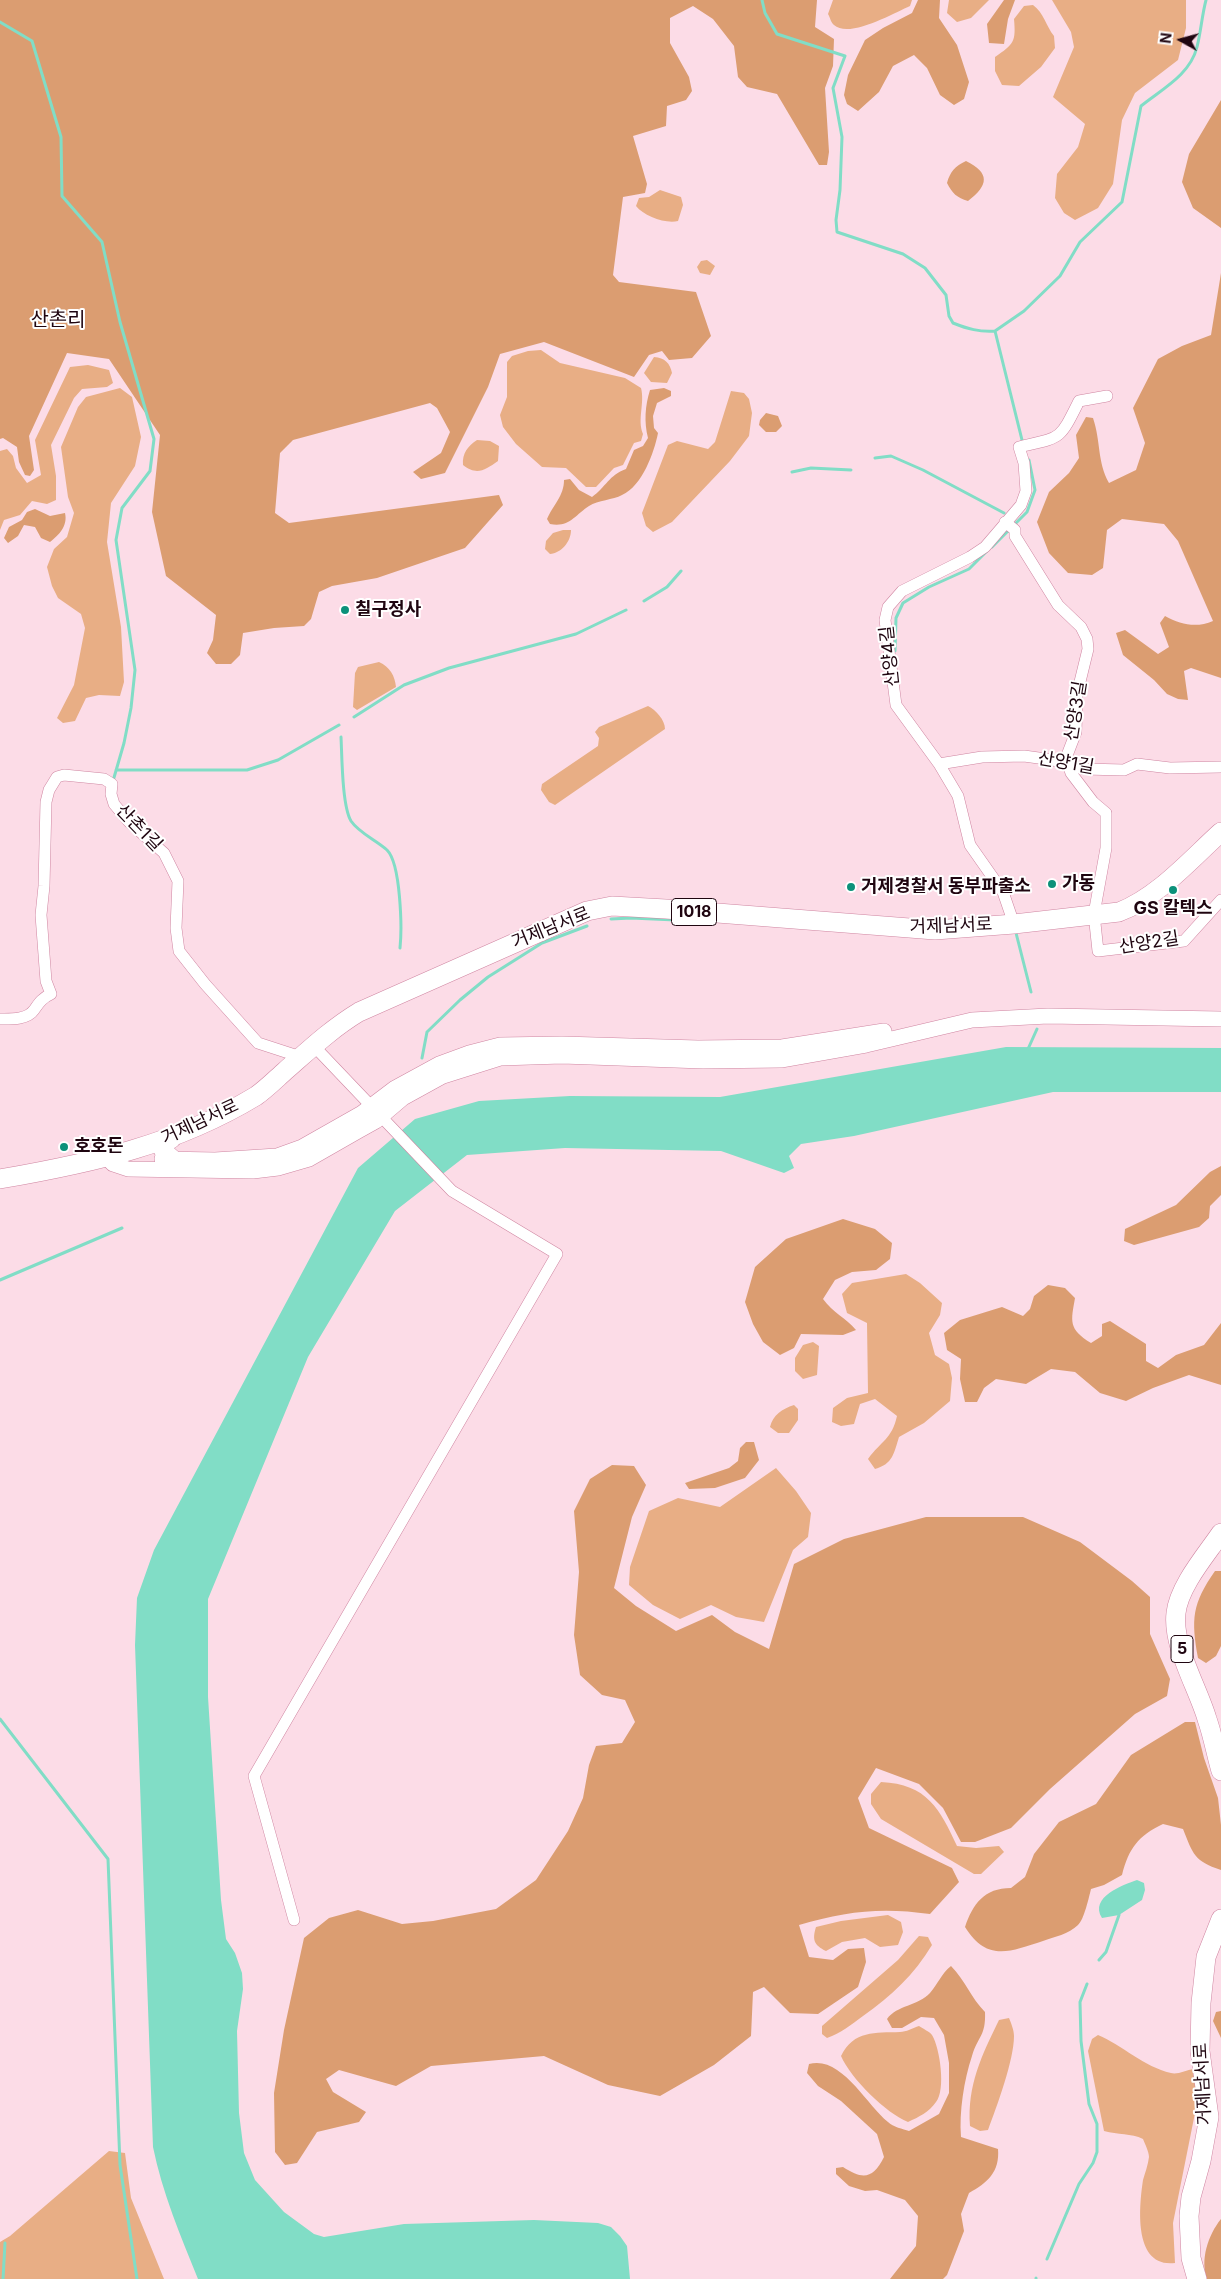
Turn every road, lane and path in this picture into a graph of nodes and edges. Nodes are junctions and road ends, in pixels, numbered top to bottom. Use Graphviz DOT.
graph roads {
  1 [pos="1107,396"];
  2 [pos="1005,522"];
  3 [pos="939,764"];
  4 [pos="1068,766"];
  5 [pos="1221,768"];
  6 [pos="1221,832"];
  7 [pos="1221,900"];
  8 [pos="1094,914"];
  9 [pos="1014,924"];
  10 [pos="1221,1009"];
  11 [pos="0,1019"];
  12 [pos="1221,1019"];
  13 [pos="307,1051"];
  14 [pos="381,1116"];
  15 [pos="172,1138"];
  16 [pos="116,1159"];
  17 [pos="172,1159"];
  18 [pos="0,1179"];
  19 [pos="1221,1533"];
  20 [pos="1221,1771"];
  21 [pos="1221,1919"];
  22 [pos="294,1920"];
  23 [pos="1197,2279"];
  1 -- 2 [label="street, 산양4길"];
  2 -- 3 [label="street, 산양4길"];
  2 -- 4 [label="street, 산양3길"];
  3 -- 4 [label="street, 산양1길"];
  3 -- 9 [label="street, 산양4길"];
  4 -- 5 [label="street, 산양1길"];
  4 -- 8 [label="street, 산양3길"];
  6 -- 8 [label="main road, 거제남서로 / 1018"];
  7 -- 8 [label="street, 산양2길"];
  8 -- 9 [label="main road, 거제남서로 / 1018"];
  9 -- 13 [label="main road, 거제남서로 / 1018"];
  10 -- 14 [label="street"];
  11 -- 13 [label="street, 산촌1길"];
  12 -- 14 [label="street"];
  13 -- 14 [label="street"];
  13 -- 15 [label="main road, 거제남서로 / 1018"];
  14 -- 16 [label="street"];
  14 -- 17 [label="street"];
  14 -- 22 [label="street"];
  15 -- 16 [label="main road, 거제남서로"];
  15 -- 17 [label="main road"];
  16 -- 17 [label="street"];
  16 -- 18 [label="main road, 거제남서로"];
  19 -- 20 [label="main road, 5"];
  21 -- 23 [label="main road, 거제남서로"];
}
